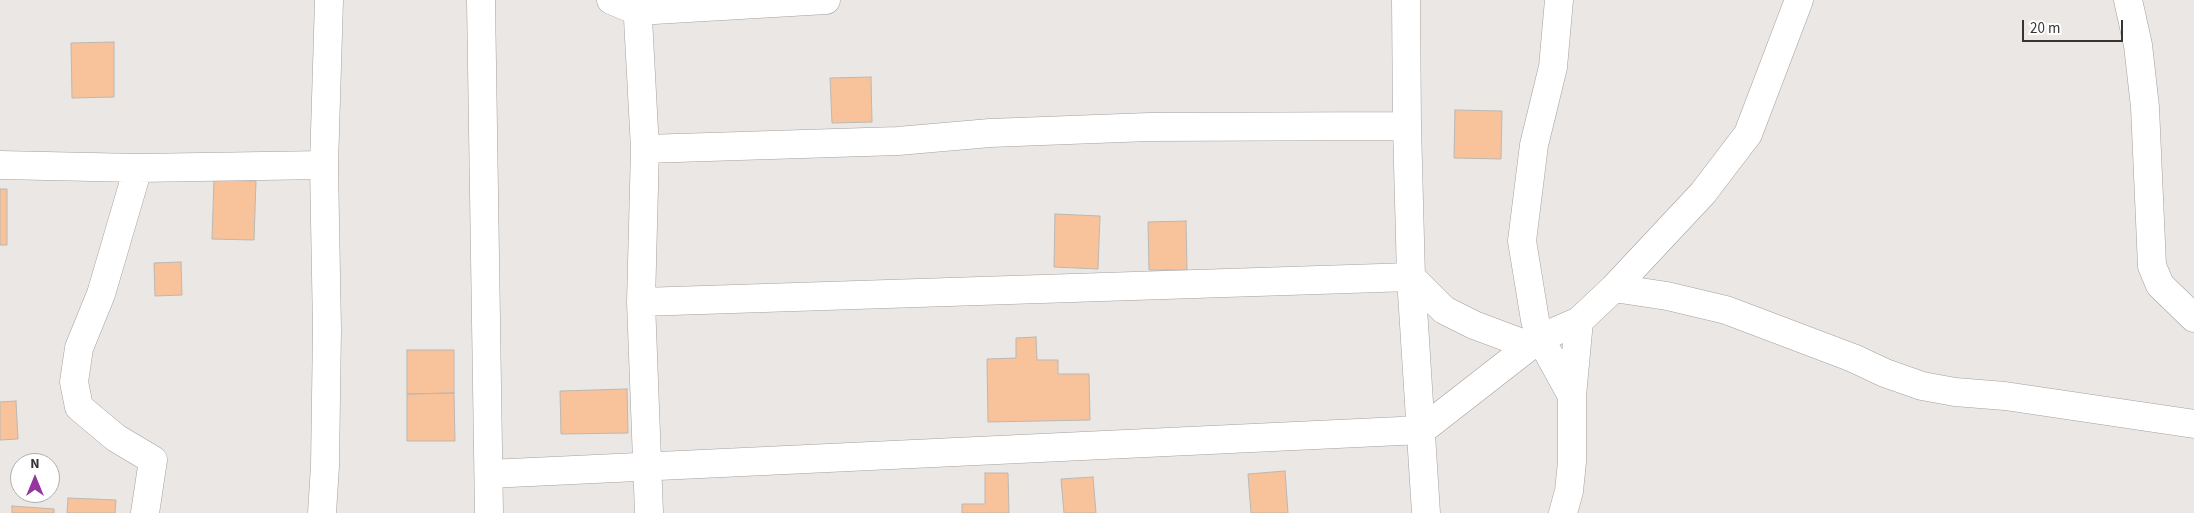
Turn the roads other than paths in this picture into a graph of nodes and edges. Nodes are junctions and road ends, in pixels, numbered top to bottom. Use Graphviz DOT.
graph roads {
  1 [pos="329,0"];
  2 [pos="481,0"];
  3 [pos="611,0"];
  4 [pos="826,0"];
  5 [pos="1406,0"];
  6 [pos="1559,0"];
  7 [pos="1799,0"];
  8 [pos="2128,0"];
  9 [pos="637,6"];
  10 [pos="1407,126"];
  11 [pos="645,149"];
  12 [pos="0,165"];
  13 [pos="324,165"];
  14 [pos="138,168"];
  15 [pos="1411,276"];
  16 [pos="1614,288"];
  17 [pos="641,302"];
  18 [pos="2194,318"];
  19 [pos="1579,321"];
  20 [pos="1535,342"];
  21 [pos="1572,396"];
  22 [pos="2194,424"];
  23 [pos="1422,430"];
  24 [pos="649,466"];
  25 [pos="489,474"];
  26 [pos="145,513"];
  27 [pos="322,513"];
  28 [pos="489,513"];
  29 [pos="649,513"];
  30 [pos="1426,513"];
  31 [pos="1563,513"];
  1 -- 13 [label="street"];
  2 -- 25 [label="street"];
  3 -- 9 [label="street"];
  4 -- 9 [label="street"];
  5 -- 10 [label="street"];
  6 -- 20 [label="street"];
  7 -- 16 [label="street"];
  8 -- 18 [label="street"];
  9 -- 11 [label="street"];
  10 -- 11 [label="street"];
  10 -- 15 [label="street"];
  11 -- 17 [label="street"];
  12 -- 14 [label="street"];
  13 -- 14 [label="street"];
  13 -- 27 [label="street"];
  14 -- 26 [label="street"];
  15 -- 17 [label="street"];
  15 -- 20 [label="street"];
  15 -- 23 [label="street"];
  16 -- 19 [label="street"];
  16 -- 22 [label="street"];
  17 -- 24 [label="street"];
  19 -- 20 [label="street"];
  19 -- 21 [label="street"];
  20 -- 21 [label="street"];
  20 -- 23 [label="street"];
  21 -- 31 [label="street"];
  23 -- 24 [label="street"];
  23 -- 30 [label="street"];
  24 -- 25 [label="street"];
  24 -- 29 [label="street"];
  25 -- 28 [label="street"];
}
